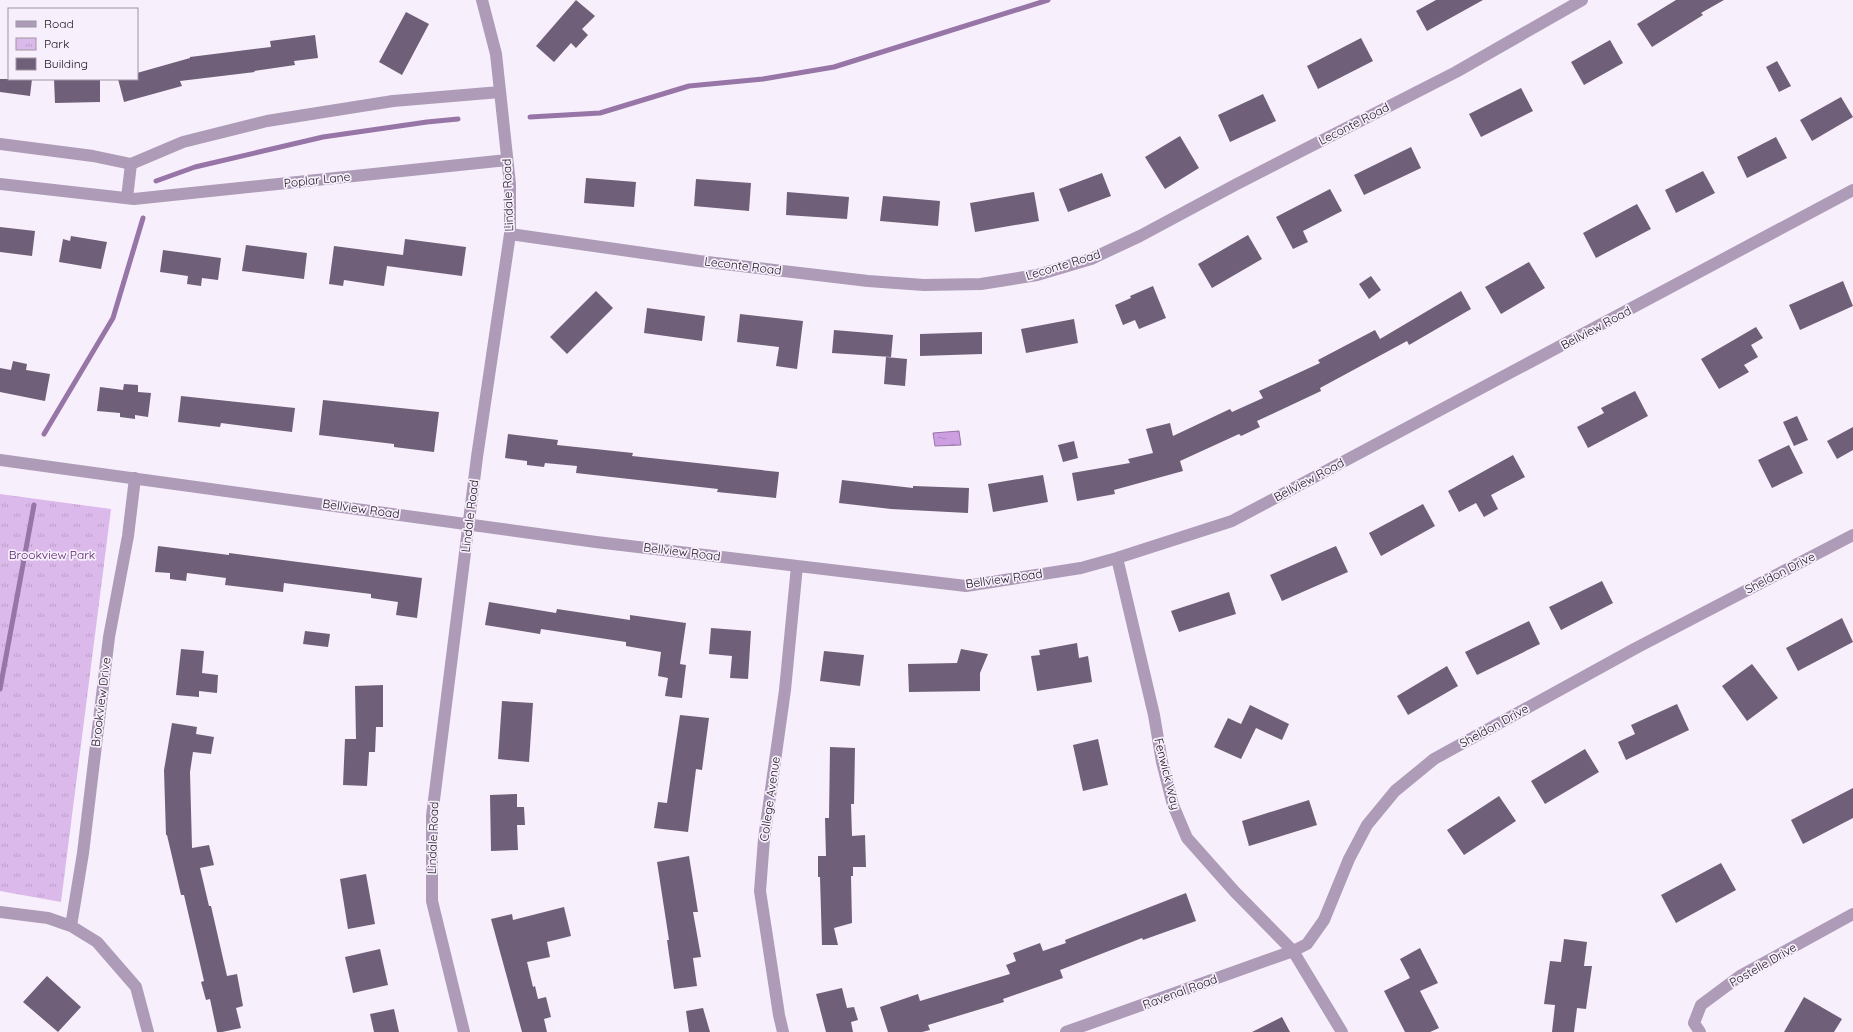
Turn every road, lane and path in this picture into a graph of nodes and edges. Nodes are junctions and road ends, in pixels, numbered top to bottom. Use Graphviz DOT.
graph roads {
  1 [pos="482,0"];
  2 [pos="1582,0"];
  3 [pos="500,92"];
  4 [pos="0,144"];
  5 [pos="507,160"];
  6 [pos="131,164"];
  7 [pos="0,184"];
  8 [pos="1853,190"];
  9 [pos="127,198"];
  10 [pos="510,234"];
  11 [pos="0,460"];
  12 [pos="135,478"];
  13 [pos="469,524"];
  14 [pos="1853,535"];
  15 [pos="1117,558"];
  16 [pos="797,566"];
  17 [pos="0,912"];
  18 [pos="1853,914"];
  19 [pos="71,926"];
  20 [pos="1293,951"];
  21 [pos="148,1032"];
  22 [pos="464,1032"];
  23 [pos="783,1032"];
  24 [pos="1066,1032"];
  25 [pos="1342,1032"];
  26 [pos="1700,1032"];
  1 -- 3 [label="street, Lindale Road"];
  2 -- 10 [label="street, Leconte Road"];
  3 -- 5 [label="street, Lindale Road"];
  3 -- 6 [label="street"];
  4 -- 6 [label="street"];
  5 -- 9 [label="street, Poplar Lane"];
  5 -- 10 [label="street, Lindale Road"];
  6 -- 9 [label="street"];
  7 -- 9 [label="street, Poplar Lane"];
  8 -- 15 [label="street, Bellview Road"];
  10 -- 13 [label="street, Lindale Road"];
  11 -- 12 [label="street, Bellview Road"];
  12 -- 13 [label="street, Bellview Road"];
  12 -- 19 [label="street, Brookview Drive"];
  13 -- 16 [label="street, Bellview Road"];
  13 -- 22 [label="street, Lindale Road"];
  14 -- 20 [label="street, Sheldon Drive"];
  15 -- 16 [label="street, Bellview Road"];
  15 -- 20 [label="street, Fenwick Way"];
  16 -- 23 [label="street, College Avenue"];
  17 -- 19 [label="street"];
  18 -- 26 [label="street, Postelle Drive"];
  19 -- 21 [label="street"];
  20 -- 24 [label="street, Ravenal Road"];
  20 -- 25 [label="street"];
}
